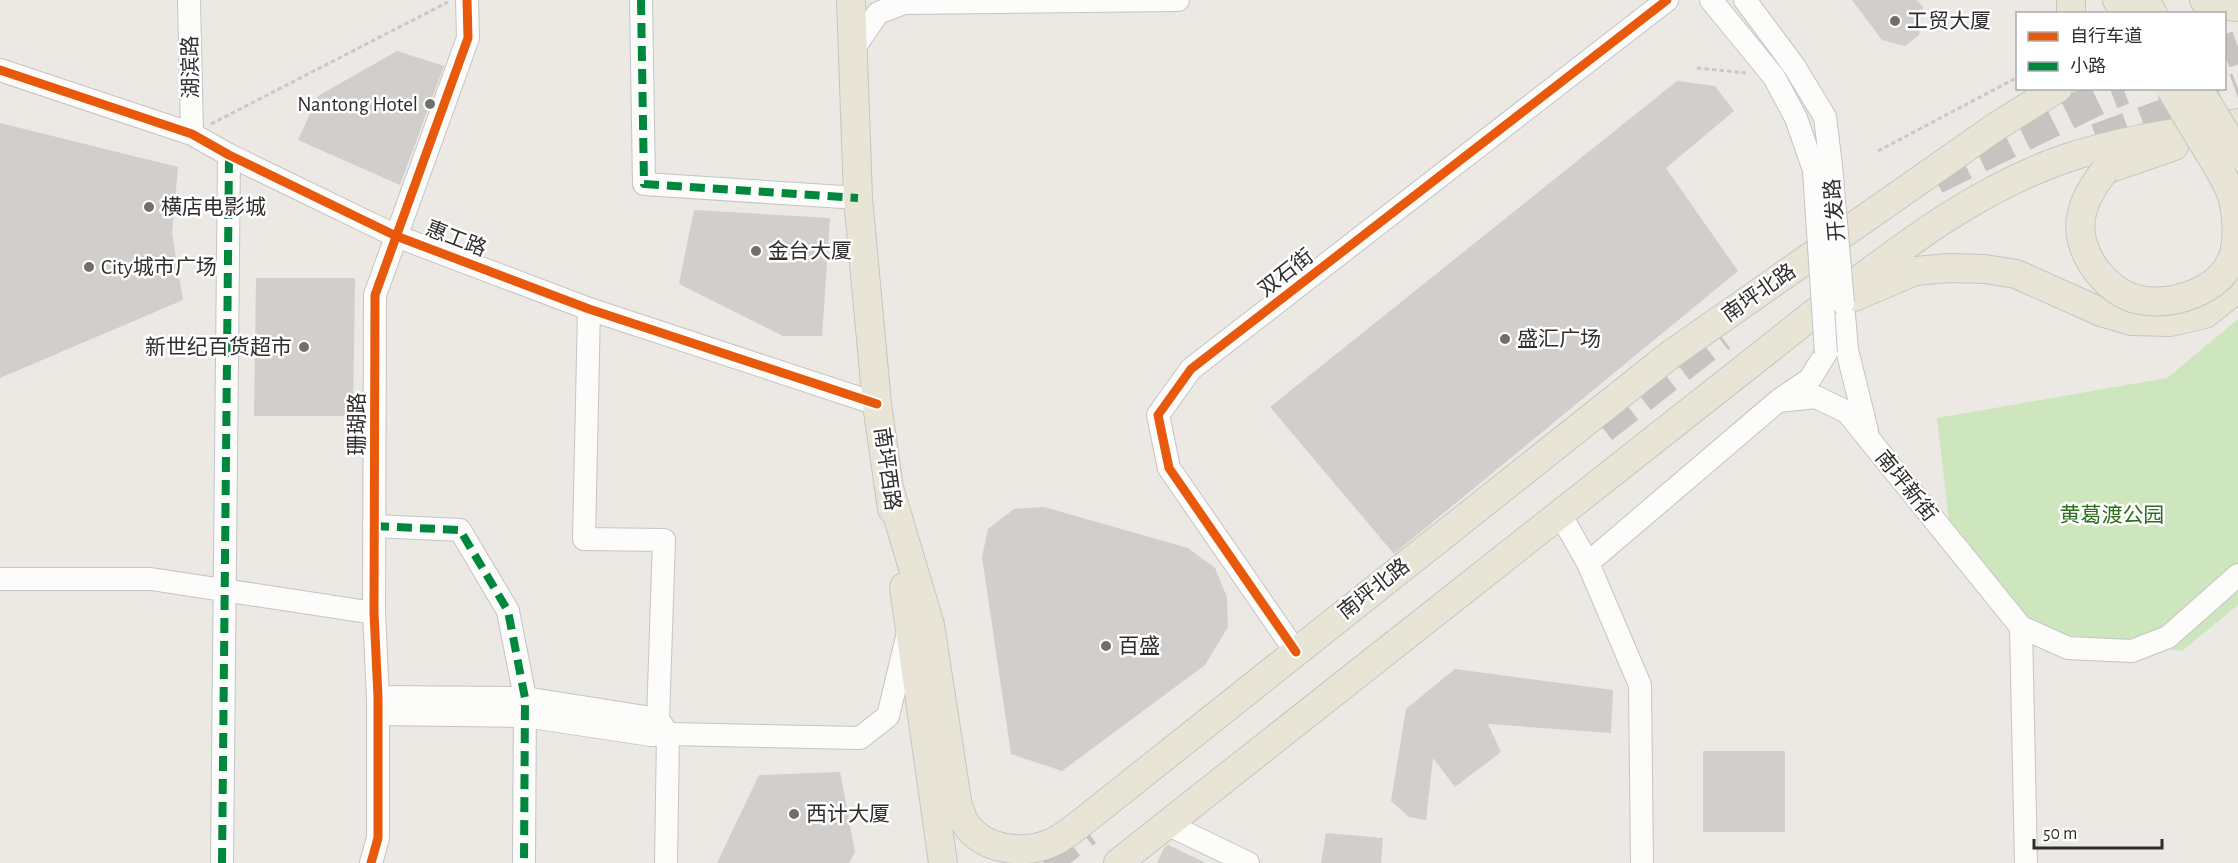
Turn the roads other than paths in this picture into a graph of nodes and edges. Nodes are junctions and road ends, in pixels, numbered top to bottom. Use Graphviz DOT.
graph roads {
  1 [pos="189,0"];
  2 [pos="467,0"];
  3 [pos="641,0"];
  4 [pos="850,0"];
  5 [pos="1178,0"];
  6 [pos="1667,0"];
  7 [pos="1711,0"];
  8 [pos="1745,0"];
  9 [pos="2204,0"];
  10 [pos="2238,7"];
  11 [pos="852,51"];
  12 [pos="0,70"];
  13 [pos="2171,90"];
  14 [pos="2199,90"];
  15 [pos="2045,93"];
  16 [pos="2238,124"];
  17 [pos="192,134"];
  18 [pos="2199,137"];
  19 [pos="2199,137"];
  20 [pos="2199,137"];
  21 [pos="2199,137"];
  22 [pos="229,154"];
  23 [pos="2238,154"];
  24 [pos="1823,168"];
  25 [pos="858,198"];
  26 [pos="396,236"];
  27 [pos="2238,288"];
  28 [pos="589,309"];
  29 [pos="1812,315"];
  30 [pos="1778,401"];
  31 [pos="877,404"];
  32 [pos="1870,441"];
  33 [pos="890,491"];
  34 [pos="1560,514"];
  35 [pos="374,526"];
  36 [pos="1588,563"];
  37 [pos="2238,575"];
  38 [pos="0,579"];
  39 [pos="225,590"];
  40 [pos="374,614"];
  41 [pos="909,627"];
  42 [pos="2021,627"];
  43 [pos="1296,652"];
  44 [pos="378,706"];
  45 [pos="525,707"];
  46 [pos="659,729"];
  47 [pos="932,793"];
  48 [pos="1167,824"];
  49 [pos="222,863"];
  50 [pos="371,863"];
  51 [pos="524,863"];
  52 [pos="666,863"];
  53 [pos="931,863"];
  54 [pos="943,863"];
  55 [pos="1118,863"];
  56 [pos="1248,863"];
  57 [pos="1642,863"];
  58 [pos="2025,863"];
  1 -- 17 [label="street, 湖滨路"];
  2 -- 26 [label="street, 珊瑚路"];
  3 -- 25 [label="street"];
  4 -- 11 [label="main road, 南坪西路"];
  5 -- 11 [label="street"];
  6 -- 43 [label="street, 双石街"];
  7 -- 24 [label="street, 开发路"];
  8 -- 24 [label="street, 开发路"];
  9 -- 10 [label="main road"];
  11 -- 25 [label="main road, 南坪西路"];
  12 -- 17 [label="street, 惠工路"];
  13 -- 18 [label="main road, bridge"];
  14 -- 23 [label="main road, bridge"];
  15 -- 43 [label="main road, 南坪北路"];
  16 -- 21 [label="main road, bridge"];
  16 -- 29 [label="main road"];
  17 -- 22 [label="street, 惠工路"];
  19 -- 20 [label="main road, bridge"];
  22 -- 26 [label="street, 惠工路"];
  22 -- 39 [label="street"];
  24 -- 30 [label="street, 开发路, bridge"];
  24 -- 32 [label="street, 开发路, bridge"];
  25 -- 31 [label="main road, 南坪西路"];
  26 -- 28 [label="street, 惠工路"];
  26 -- 35 [label="street, 珊瑚路"];
  27 -- 29 [label="main road"];
  28 -- 31 [label="street, 惠工路"];
  28 -- 46 [label="street"];
  29 -- 34 [label="main road"];
  30 -- 32 [label="street, 南坪新街"];
  30 -- 36 [label="street"];
  31 -- 33 [label="main road, 南坪西路"];
  32 -- 42 [label="street, 南坪新街"];
  33 -- 41 [label="main road, 南坪西路"];
  33 -- 43 [label="main road, 南坪北路"];
  34 -- 36 [label="street"];
  34 -- 48 [label="main road"];
  35 -- 40 [label="street, 珊瑚路"];
  35 -- 45 [label="street"];
  36 -- 57 [label="street"];
  37 -- 42 [label="street"];
  38 -- 39 [label="street"];
  39 -- 40 [label="street"];
  39 -- 49 [label="street"];
  40 -- 44 [label="street, 珊瑚路"];
  41 -- 46 [label="street"];
  41 -- 47 [label="main road, 南坪西路"];
  42 -- 58 [label="street"];
  44 -- 45 [label="street"];
  44 -- 50 [label="street, 珊瑚路"];
  45 -- 46 [label="street"];
  45 -- 51 [label="street"];
  46 -- 52 [label="street"];
  47 -- 53 [label="street"];
  47 -- 54 [label="main road, 南坪西路"];
  48 -- 55 [label="main road"];
  48 -- 56 [label="street"];
}
